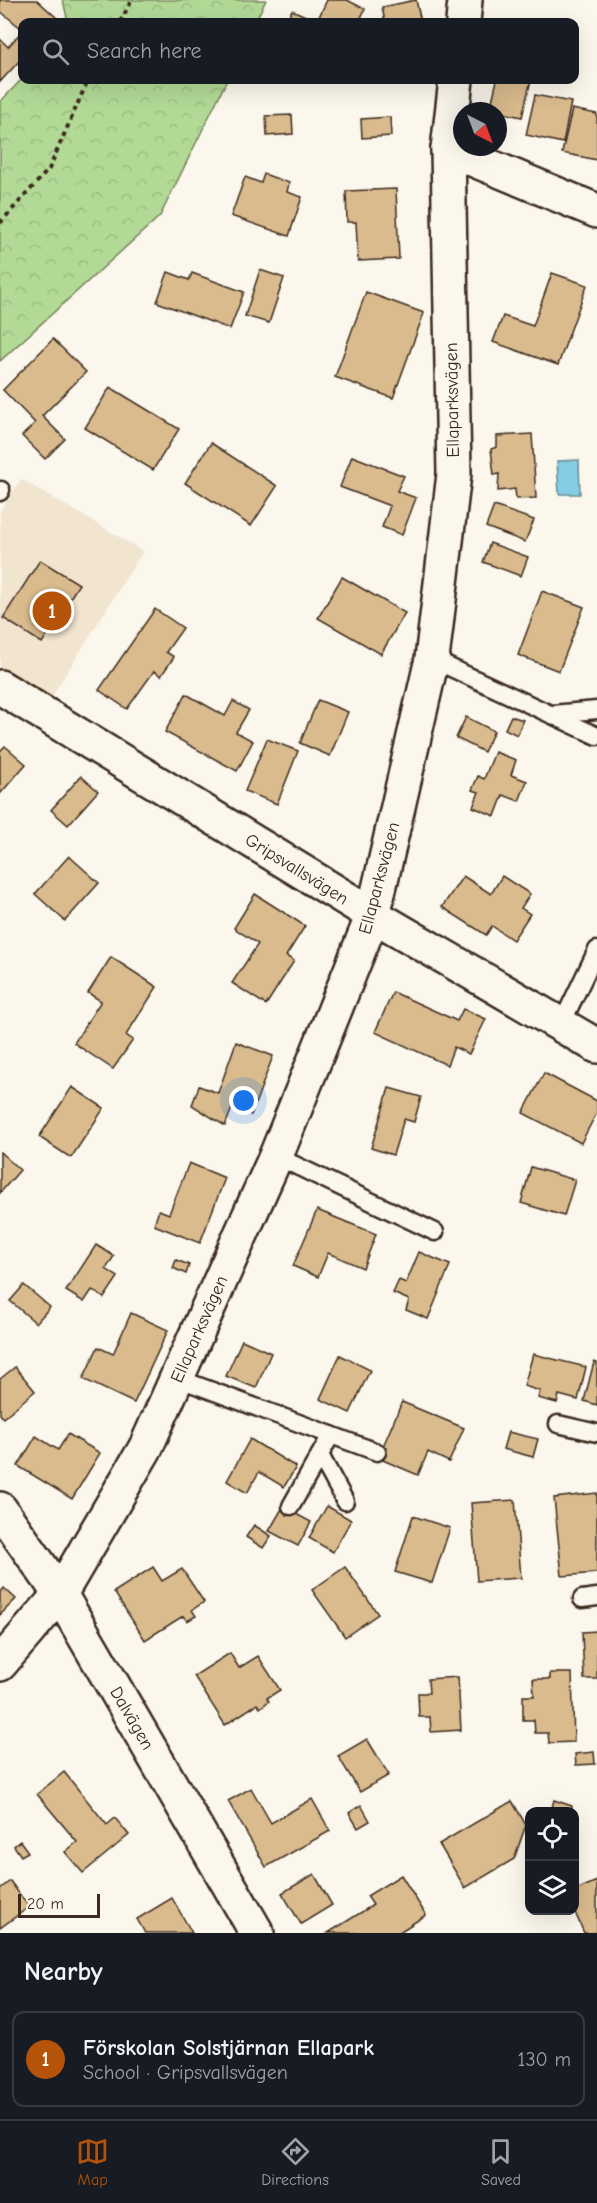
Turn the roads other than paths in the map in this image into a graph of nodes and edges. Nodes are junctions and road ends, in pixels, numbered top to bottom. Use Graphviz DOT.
graph roads {
  1 [pos="465,0"];
  2 [pos="463,18"];
  3 [pos="456,84"];
  4 [pos="448,149"];
  5 [pos="597,211"];
  6 [pos="432,659"];
  7 [pos="0,687"];
  8 [pos="597,710"];
  9 [pos="551,714"];
  10 [pos="597,736"];
  11 [pos="373,915"];
  12 [pos="597,950"];
  13 [pos="561,1024"];
  14 [pos="597,1046"];
  15 [pos="276,1156"];
  16 [pos="435,1232"];
  17 [pos="177,1378"];
  18 [pos="558,1424"];
  19 [pos="597,1433"];
  20 [pos="331,1435"];
  21 [pos="377,1452"];
  22 [pos="320,1455"];
  23 [pos="345,1501"];
  24 [pos="291,1506"];
  25 [pos="0,1509"];
  26 [pos="60,1594"];
  27 [pos="0,1665"];
  28 [pos="257,1933"];
  1 -- 2 [label="street"];
  3 -- 4 [label="street, Ellaparksvägen"];
  4 -- 5 [label="street"];
  4 -- 6 [label="street, Ellaparksvägen"];
  6 -- 9 [label="lane"];
  6 -- 11 [label="street, Ellaparksvägen"];
  7 -- 11 [label="street, Gripsvallsvägen"];
  8 -- 9 [label="lane"];
  9 -- 10 [label="lane"];
  11 -- 13 [label="street, Gripsvallsvägen"];
  11 -- 15 [label="street, Ellaparksvägen"];
  12 -- 13 [label="lane"];
  13 -- 14 [label="street, Gripsvallsvägen"];
  15 -- 16 [label="lane"];
  15 -- 17 [label="street, Ellaparksvägen"];
  17 -- 20 [label="lane"];
  17 -- 26 [label="street, Ellaparksvägen"];
  18 -- 19 [label="lane"];
  20 -- 21 [label="lane"];
  20 -- 22 [label="lane"];
  22 -- 23 [label="lane"];
  22 -- 24 [label="lane"];
  25 -- 26 [label="street, Dalvägen"];
  26 -- 27 [label="street, Ellaparksvägen"];
  26 -- 28 [label="street, Dalvägen"];
}
